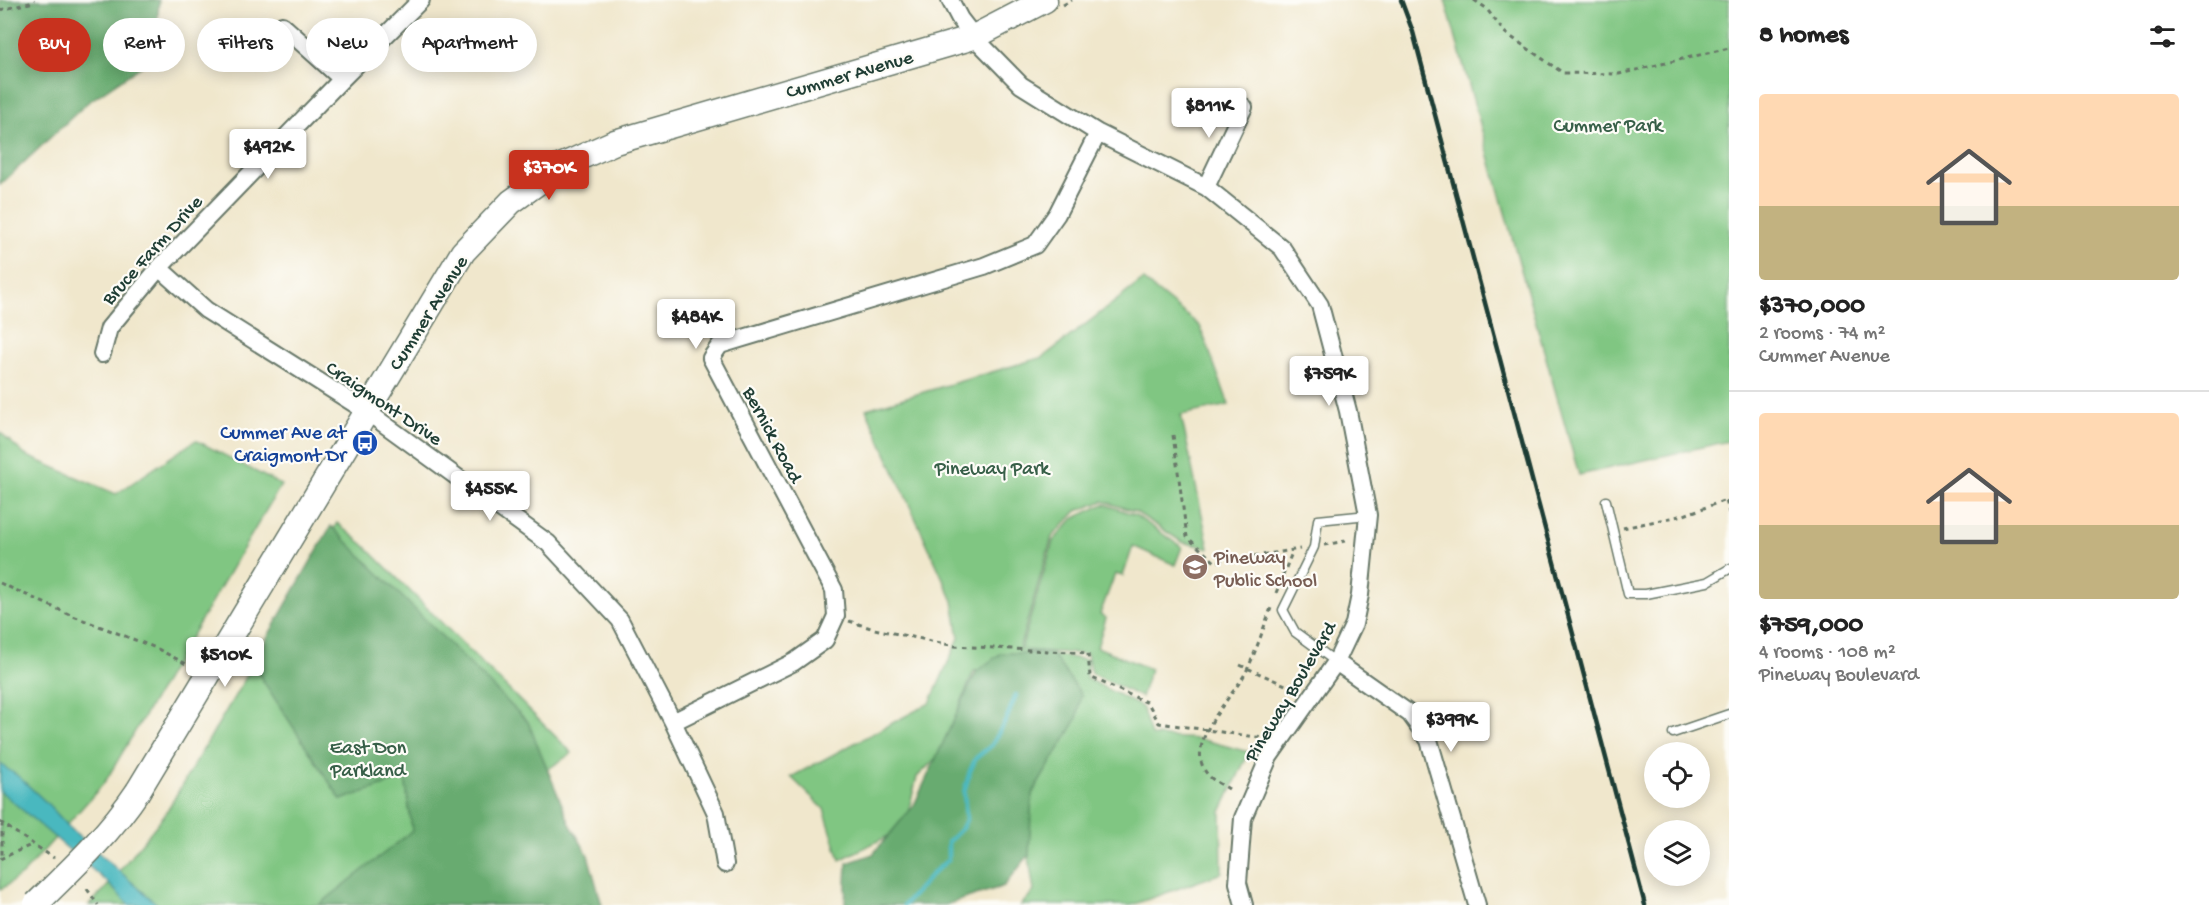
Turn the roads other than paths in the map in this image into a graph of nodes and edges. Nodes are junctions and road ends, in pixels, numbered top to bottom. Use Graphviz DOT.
graph roads {
  1 [pos="421,0"];
  2 [pos="950,0"];
  3 [pos="1045,0"];
  4 [pos="294,36"];
  5 [pos="974,37"];
  6 [pos="342,79"];
  7 [pos="1244,107"];
  8 [pos="1098,133"];
  9 [pos="1206,187"];
  10 [pos="159,268"];
  11 [pos="102,354"];
  12 [pos="366,411"];
  13 [pos="1606,501"];
  14 [pos="1368,515"];
  15 [pos="1729,569"];
  16 [pos="1336,662"];
  17 [pos="1729,714"];
  18 [pos="673,722"];
  19 [pos="1673,733"];
  20 [pos="726,864"];
  21 [pos="35,904"];
  22 [pos="1244,905"];
  23 [pos="1477,905"];
  1 -- 6 [label="street, Bruce Farm Drive"];
  2 -- 5 [label="street, Pineway Boulevard"];
  3 -- 5 [label="street, Cummer Avenue"];
  4 -- 6 [label="street"];
  5 -- 8 [label="street, Pineway Boulevard"];
  5 -- 12 [label="street, Cummer Avenue"];
  6 -- 10 [label="street, Bruce Farm Drive"];
  7 -- 9 [label="street"];
  8 -- 9 [label="street, Pineway Boulevard"];
  8 -- 18 [label="street, Bernick Road"];
  9 -- 14 [label="street, Pineway Boulevard"];
  10 -- 11 [label="street, Bruce Farm Drive"];
  10 -- 12 [label="street, Craigmont Drive"];
  12 -- 18 [label="street, Craigmont Drive"];
  12 -- 21 [label="street, Cummer Avenue, bridge"];
  13 -- 15 [label="lane"];
  14 -- 16 [label="street, Pineway Boulevard"];
  14 -- 16 [label="lane"];
  16 -- 22 [label="street, Pineway Boulevard"];
  16 -- 23 [label="street"];
  17 -- 19 [label="lane"];
  18 -- 20 [label="street, Craigmont Drive"];
}
